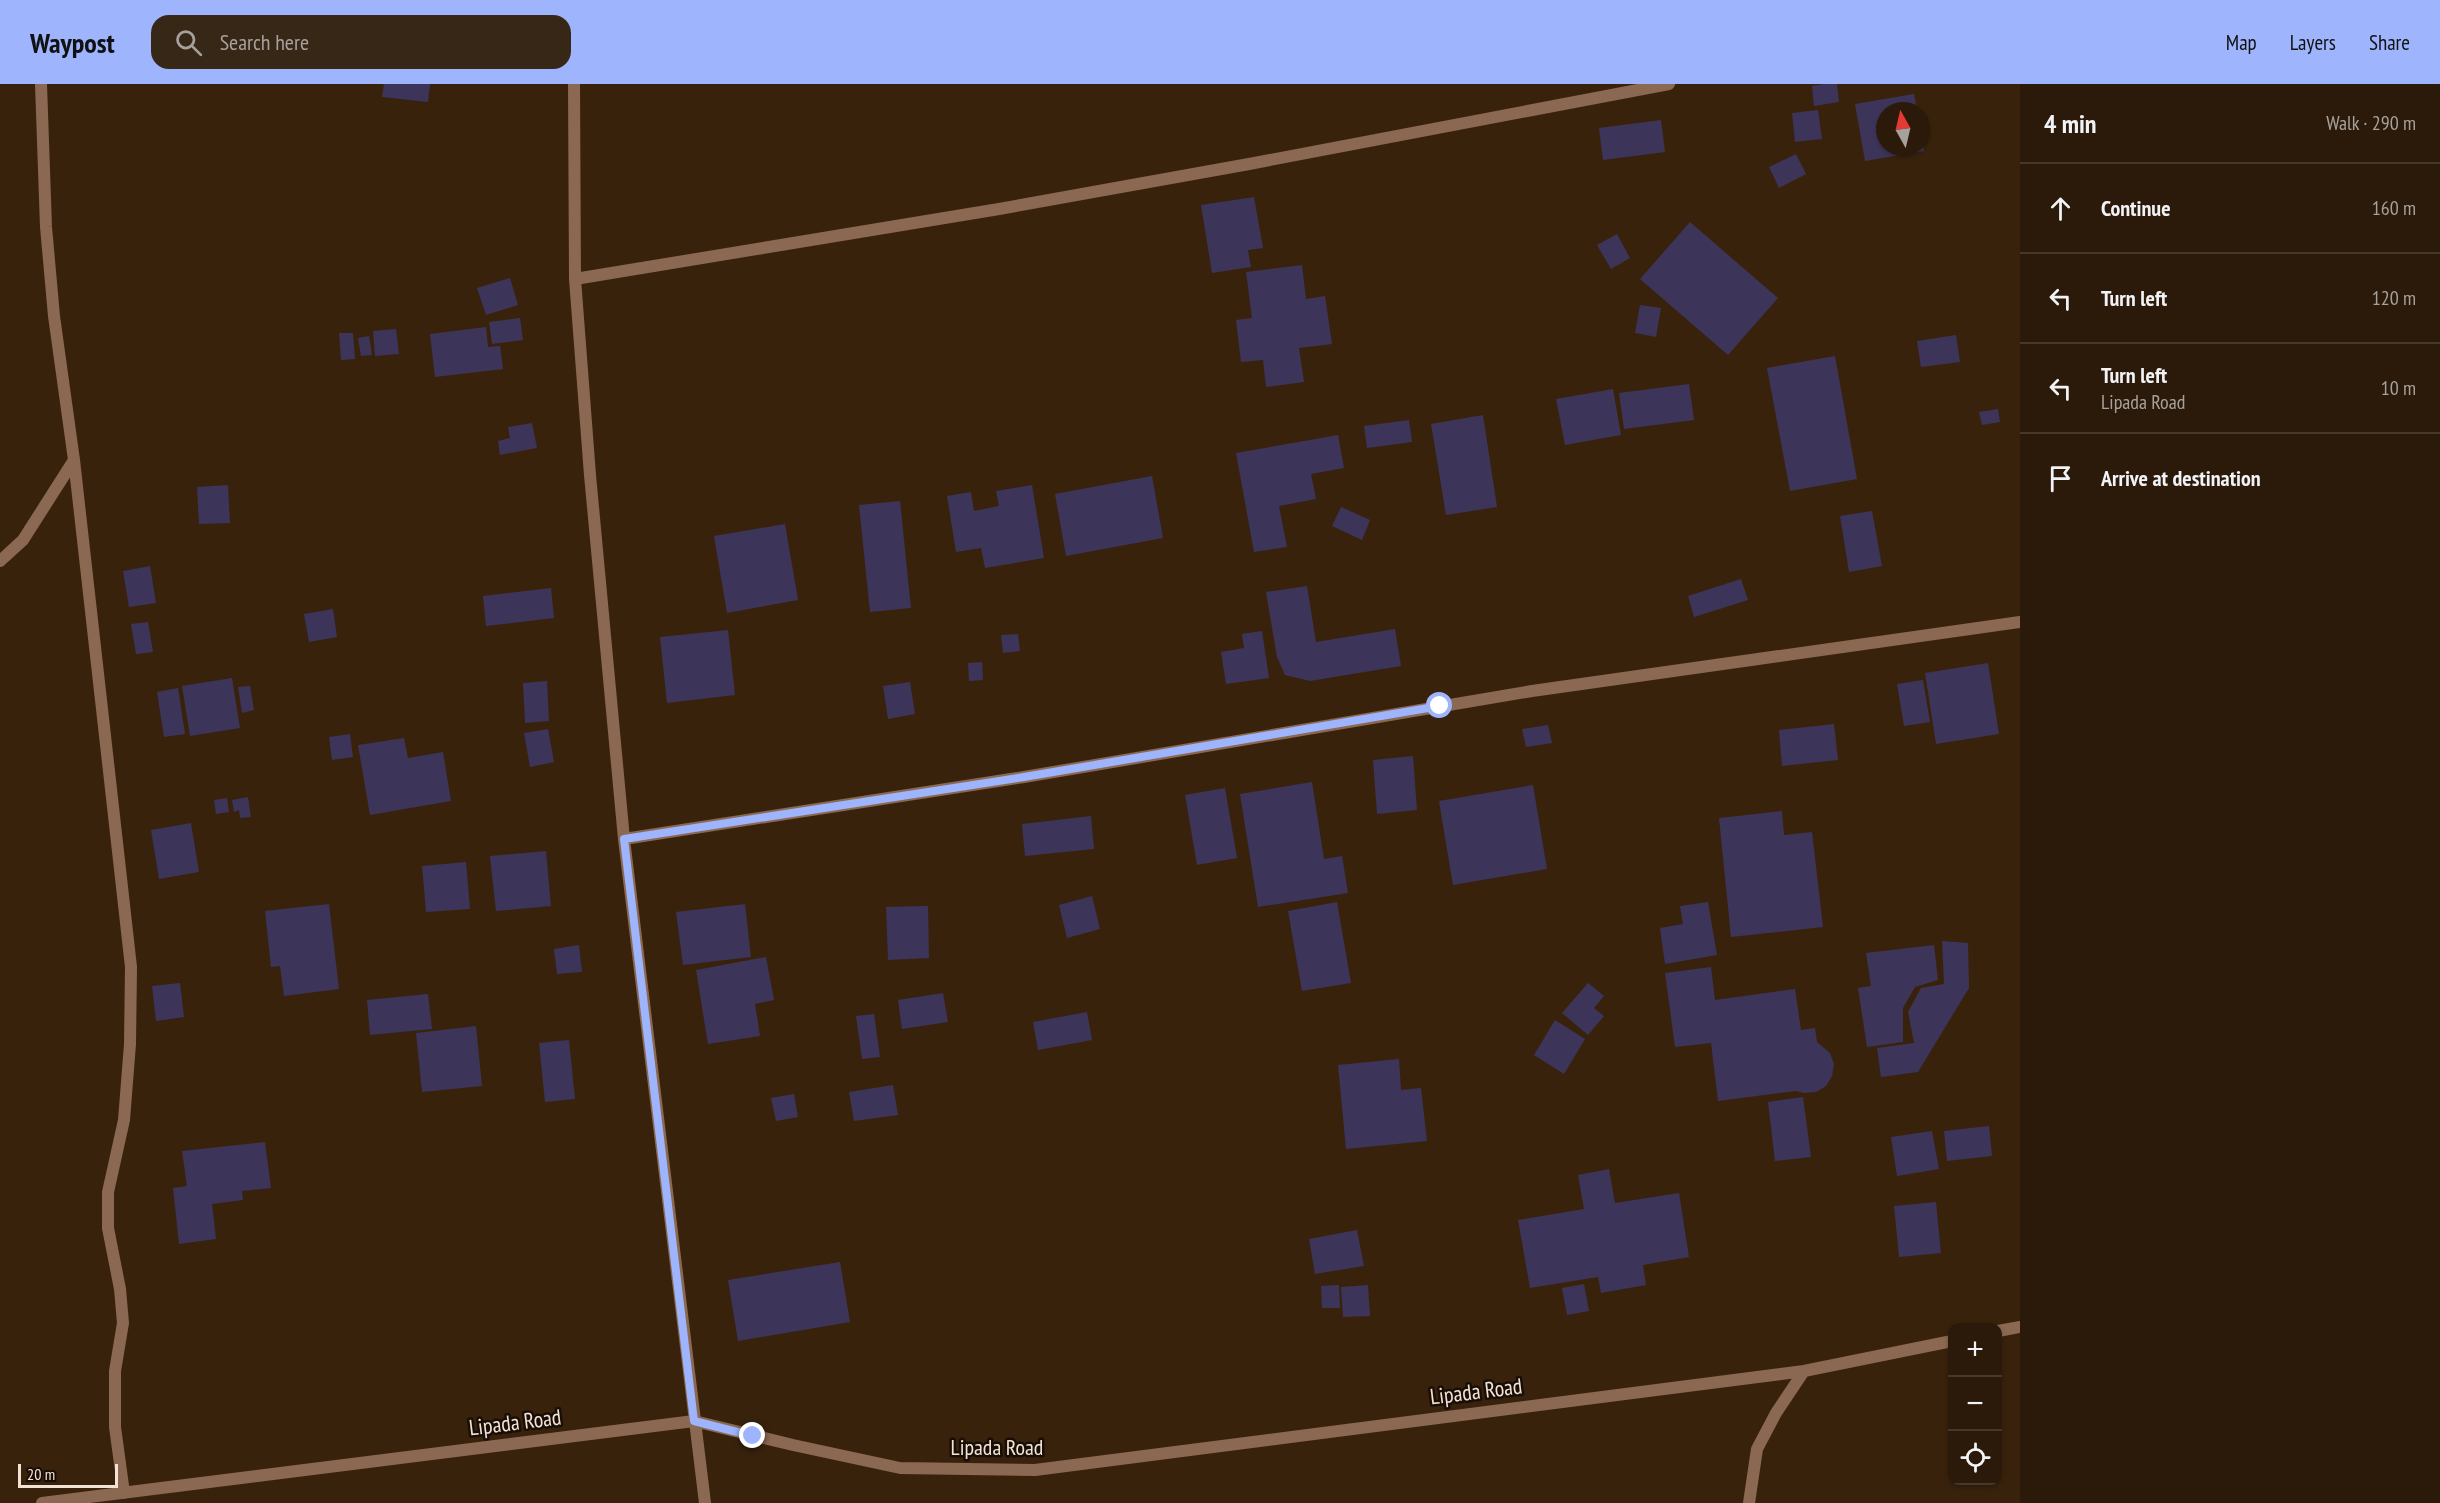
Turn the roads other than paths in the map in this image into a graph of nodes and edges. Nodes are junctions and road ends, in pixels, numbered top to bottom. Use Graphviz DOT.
graph roads {
  1 [pos="41,84"];
  2 [pos="574,84"];
  3 [pos="1669,84"];
  4 [pos="575,279"];
  5 [pos="74,460"];
  6 [pos="0,561"];
  7 [pos="2020,622"];
  8 [pos="624,839"];
  9 [pos="2020,1327"];
  10 [pos="2002,1330"];
  11 [pos="1948,1342"];
  12 [pos="1804,1371"];
  13 [pos="694,1421"];
  14 [pos="124,1493"];
  15 [pos="42,1503"];
  16 [pos="705,1503"];
  17 [pos="1749,1503"];
  1 -- 5 [label="street"];
  2 -- 4 [label="street"];
  3 -- 4 [label="street"];
  4 -- 8 [label="street"];
  5 -- 6 [label="street"];
  5 -- 14 [label="street"];
  7 -- 8 [label="street"];
  8 -- 13 [label="street"];
  9 -- 10 [label="street"];
  11 -- 12 [label="street, Lipada Road"];
  12 -- 13 [label="street, Lipada Road"];
  12 -- 17 [label="street"];
  13 -- 14 [label="street, Lipada Road"];
  13 -- 16 [label="street"];
  14 -- 15 [label="street, Lipada Road"];
}
